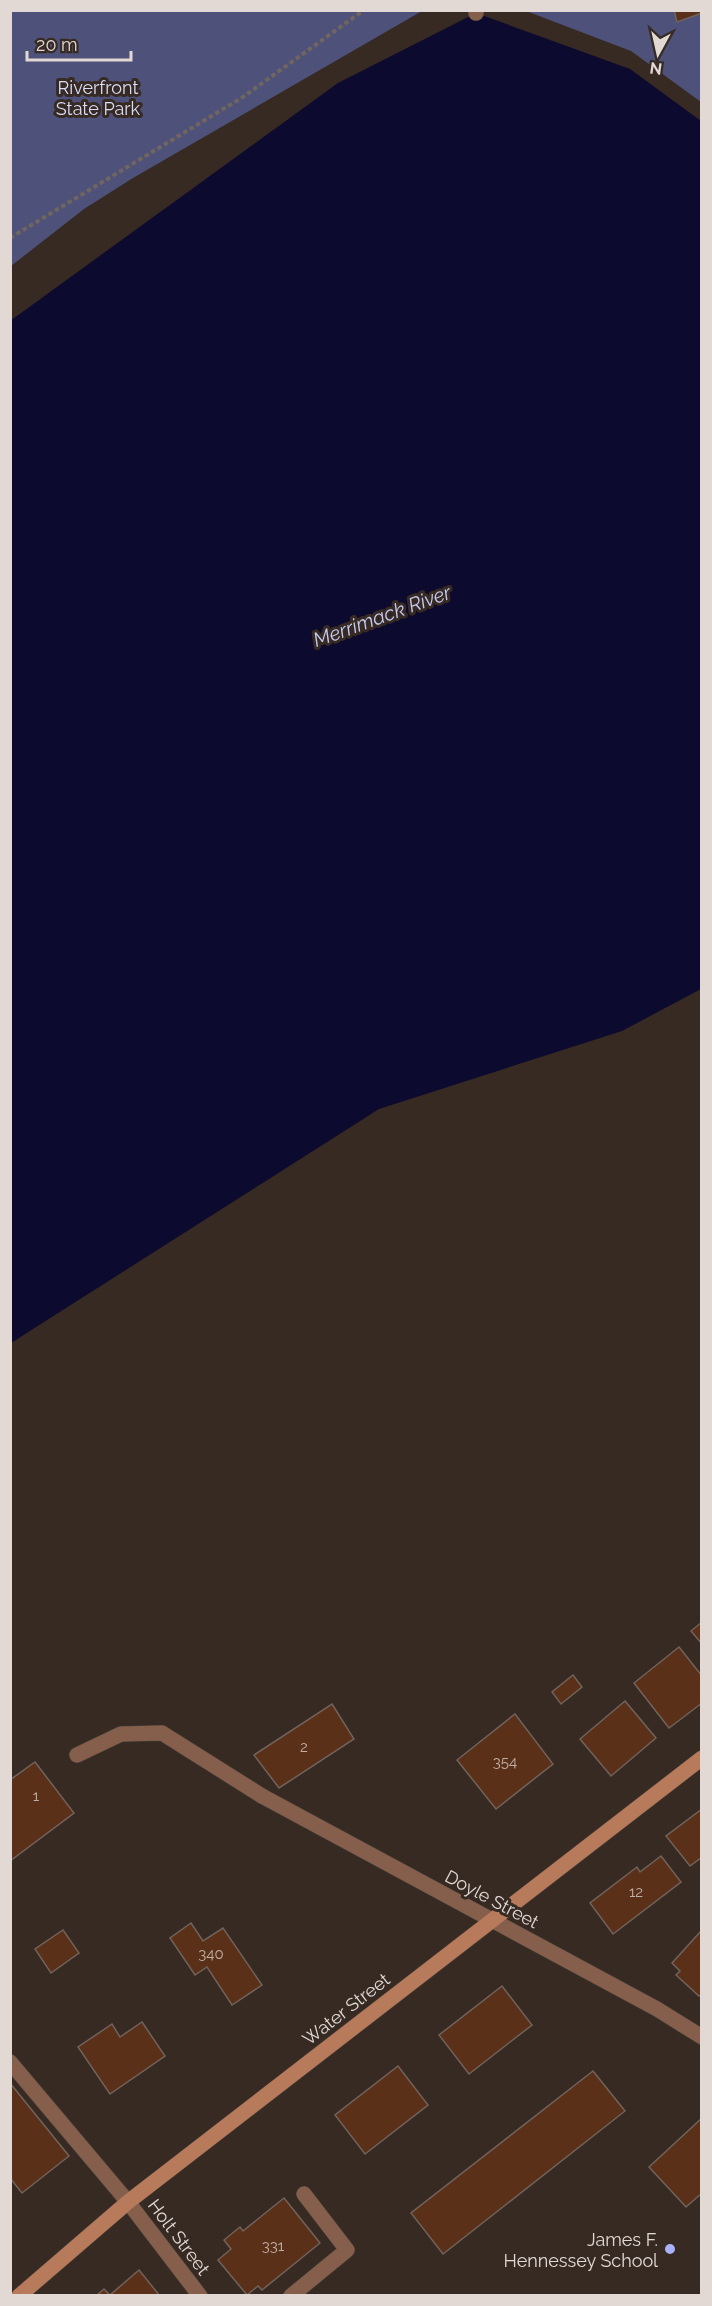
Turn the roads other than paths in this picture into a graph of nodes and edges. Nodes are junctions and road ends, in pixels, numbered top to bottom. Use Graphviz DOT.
graph roads {
  1 [pos="77,1755"];
  2 [pos="702,1758"];
  3 [pos="492,1921"];
  4 [pos="702,2037"];
  5 [pos="10,2062"];
  6 [pos="304,2194"];
  7 [pos="128,2202"];
  8 [pos="20,2295"];
  9 [pos="200,2295"];
  10 [pos="291,2295"];
  1 -- 3 [label="street, Doyle Street"];
  2 -- 3 [label="main road, Water Street"];
  3 -- 4 [label="street, Doyle Street"];
  3 -- 7 [label="main road, Water Street"];
  5 -- 7 [label="street, Holt Street"];
  6 -- 10 [label="street"];
  7 -- 8 [label="main road, Water Street"];
  7 -- 9 [label="street, Holt Street"];
}
